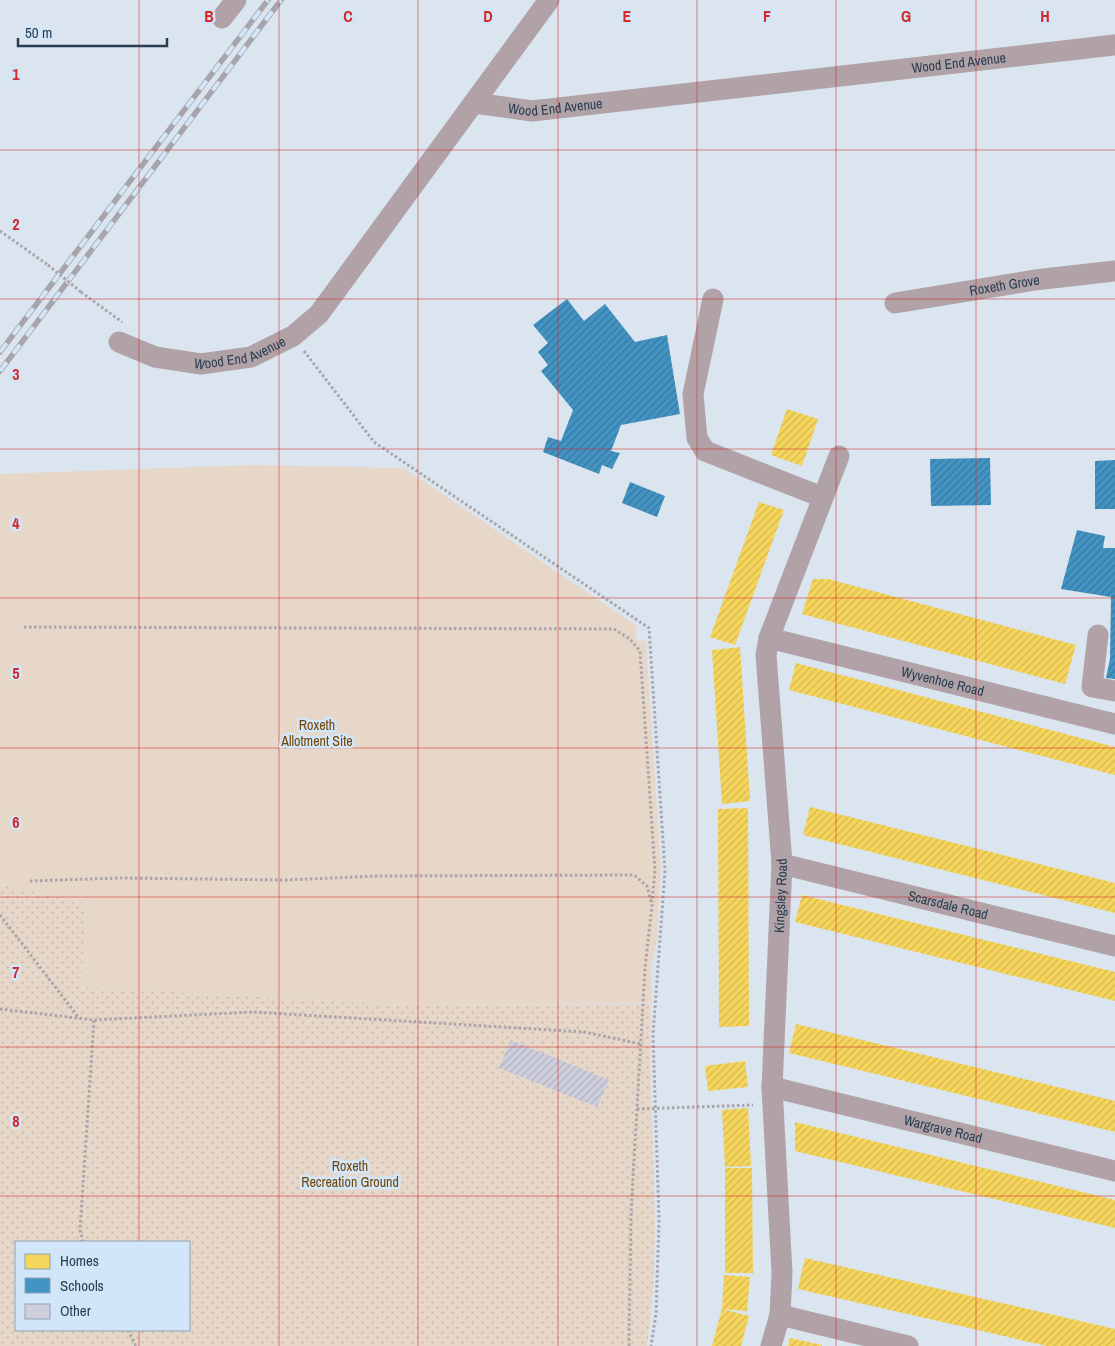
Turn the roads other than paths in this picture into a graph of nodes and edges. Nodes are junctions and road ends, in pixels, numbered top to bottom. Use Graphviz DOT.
graph roads {
  1 [pos="236,0"];
  2 [pos="550,0"];
  3 [pos="222,18"];
  4 [pos="1115,45"];
  5 [pos="474,103"];
  6 [pos="1115,272"];
  7 [pos="713,299"];
  8 [pos="895,303"];
  9 [pos="119,342"];
  10 [pos="839,456"];
  11 [pos="822,497"];
  12 [pos="1098,635"];
  13 [pos="769,638"];
  14 [pos="1115,691"];
  15 [pos="1115,724"];
  16 [pos="782,864"];
  17 [pos="1115,946"];
  18 [pos="773,1096"];
  19 [pos="1115,1171"];
  20 [pos="780,1315"];
  21 [pos="771,1346"];
  22 [pos="908,1346"];
  1 -- 3 [label="street"];
  2 -- 5 [label="street"];
  4 -- 5 [label="street, Wood End Avenue"];
  5 -- 9 [label="street, Wood End Avenue"];
  6 -- 8 [label="street, Roxeth Grove"];
  7 -- 11 [label="street"];
  10 -- 11 [label="street, Kingsley Road"];
  11 -- 13 [label="street, Kingsley Road"];
  12 -- 14 [label="street"];
  13 -- 15 [label="street, Wyvenhoe Road"];
  13 -- 16 [label="street, Kingsley Road"];
  16 -- 17 [label="street, Scarsdale Road"];
  16 -- 18 [label="street, Kingsley Road"];
  18 -- 19 [label="street, Wargrave Road"];
  18 -- 20 [label="street, Kingsley Road"];
  20 -- 21 [label="street, Kingsley Road"];
  20 -- 22 [label="street"];
}
